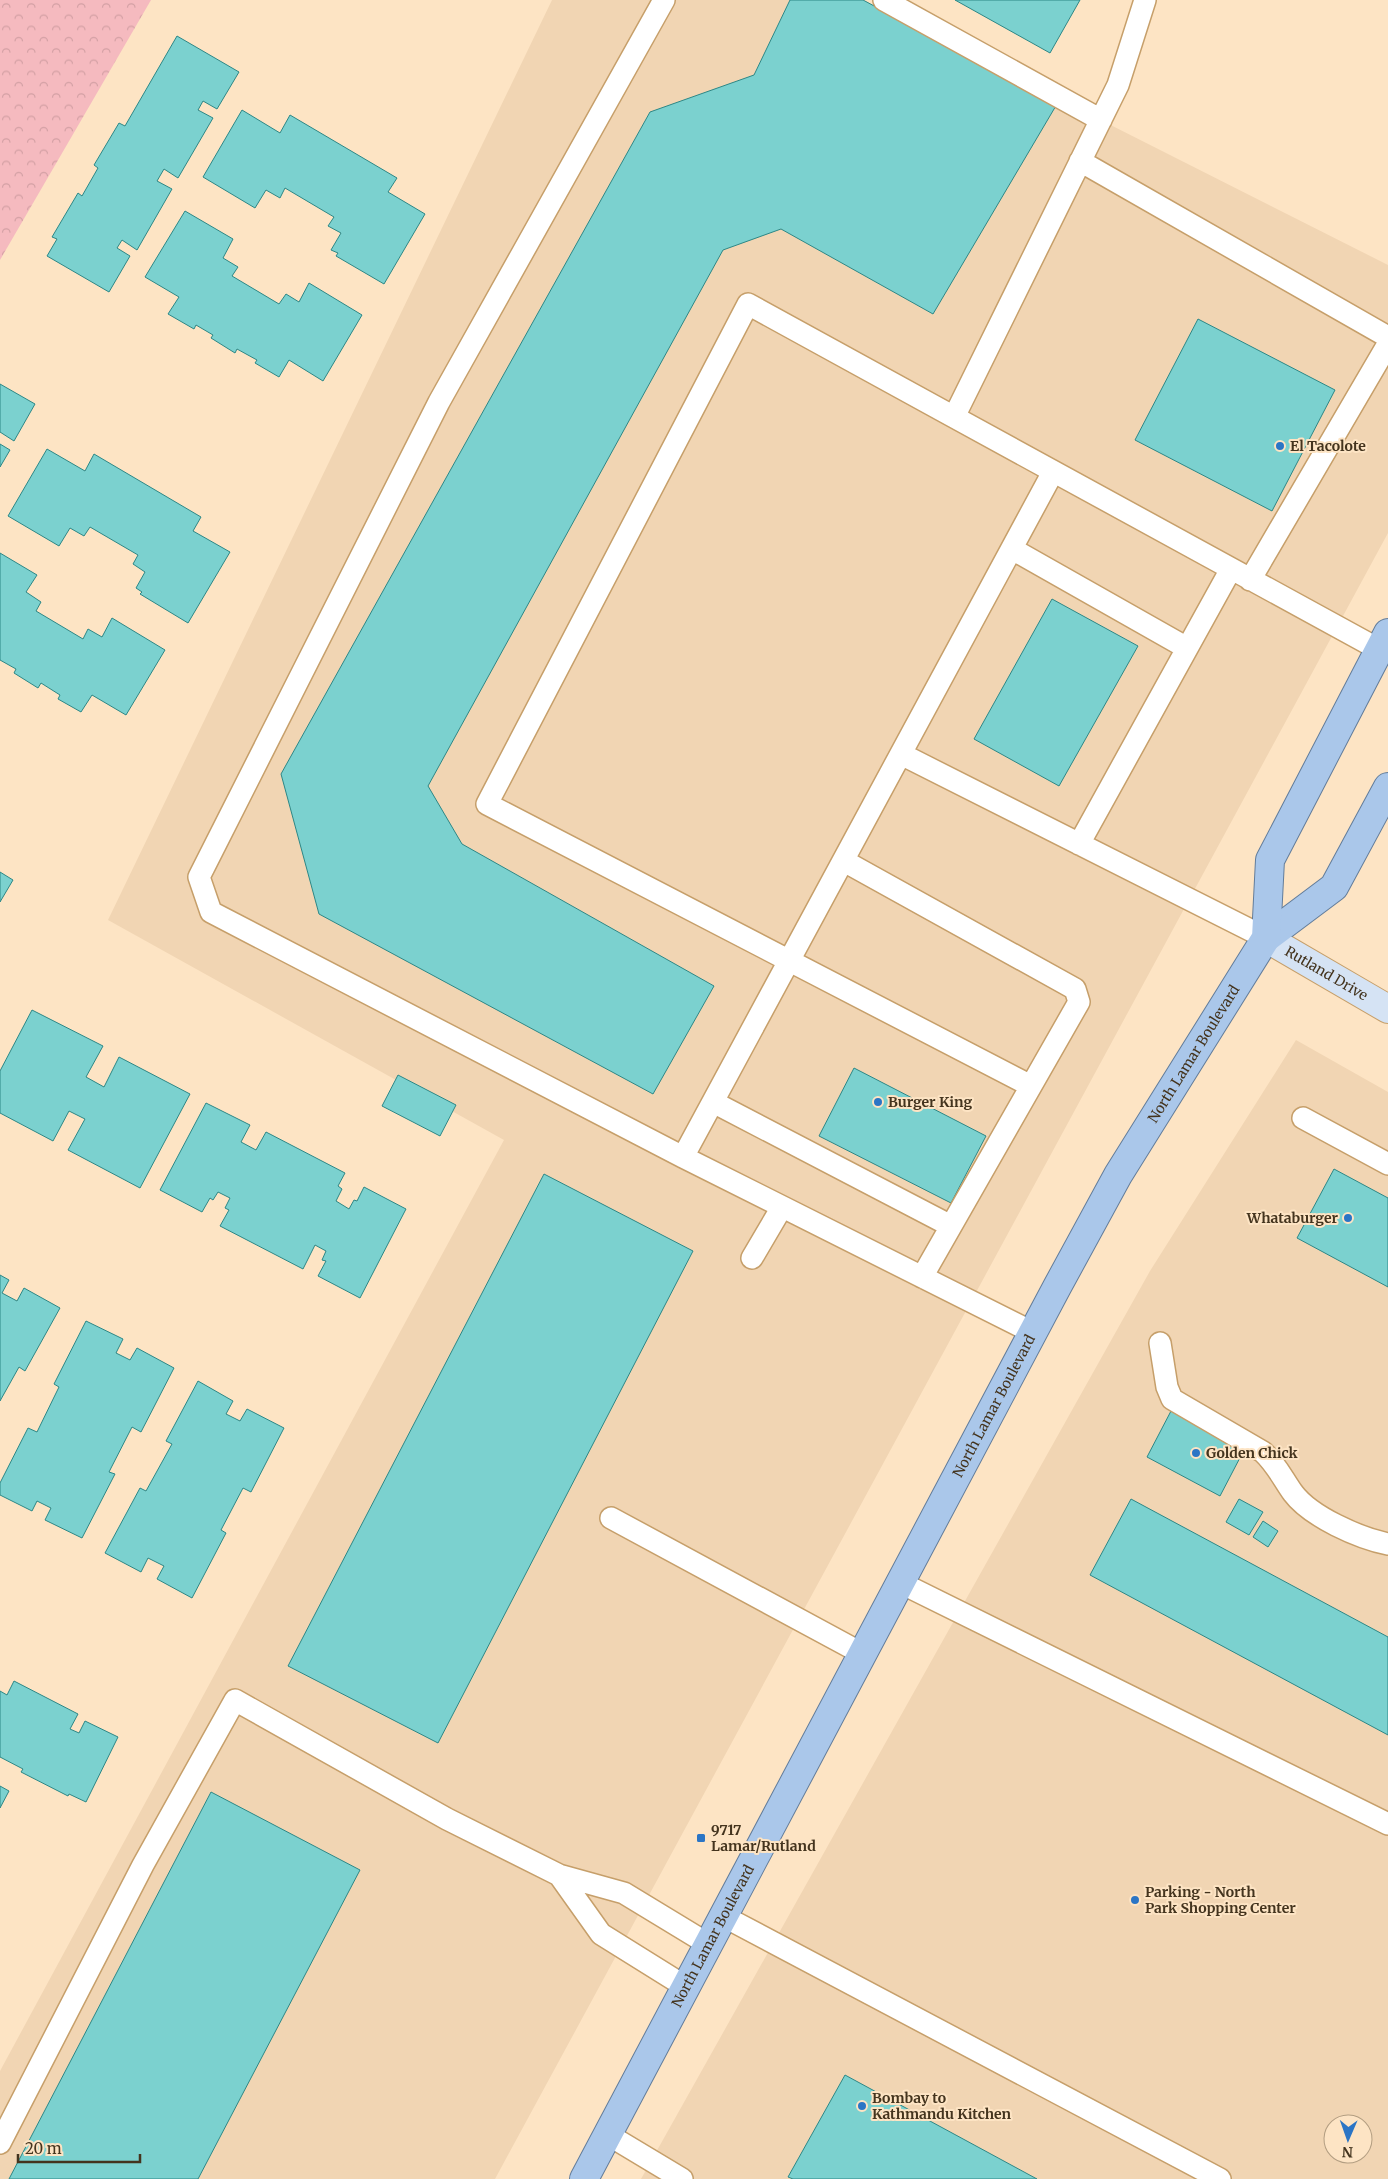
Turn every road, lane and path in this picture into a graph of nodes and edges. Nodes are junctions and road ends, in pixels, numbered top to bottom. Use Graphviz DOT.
graph roads {
  1 [pos="664,0"];
  2 [pos="884,0"];
  3 [pos="1145,0"];
  4 [pos="1101,120"];
  5 [pos="1080,161"];
  6 [pos="1388,337"];
  7 [pos="1388,344"];
  8 [pos="954,417"];
  9 [pos="1053,472"];
  10 [pos="1012,549"];
  11 [pos="1231,569"];
  12 [pos="1250,580"];
  13 [pos="1384,641"];
  14 [pos="1187,648"];
  15 [pos="901,754"];
  16 [pos="1388,788"];
  17 [pos="1079,844"];
  18 [pos="844,861"];
  19 [pos="1266,938"];
  20 [pos="790,960"];
  21 [pos="1388,1010"];
  22 [pos="1031,1086"];
  23 [pos="713,1102"];
  24 [pos="1303,1118"];
  25 [pos="683,1157"];
  26 [pos="1388,1164"];
  27 [pos="782,1207"];
  28 [pos="951,1226"];
  29 [pos="752,1258"];
  30 [pos="922,1277"];
  31 [pos="1034,1333"];
  32 [pos="1160,1343"];
  33 [pos="611,1518"];
  34 [pos="1388,1544"];
  35 [pos="901,1583"];
  36 [pos="863,1654"];
  37 [pos="1388,1824"];
  38 [pos="559,1875"];
  39 [pos="723,1916"];
  40 [pos="708,1944"];
  41 [pos="686,1987"];
  42 [pos="607,2134"];
  43 [pos="0,2143"];
  44 [pos="584,2179"];
  45 [pos="682,2179"];
  46 [pos="1220,2179"];
  1 -- 25 [label="lane"];
  2 -- 4 [label="lane"];
  3 -- 4 [label="lane"];
  4 -- 5 [label="lane"];
  5 -- 6 [label="lane"];
  5 -- 8 [label="lane"];
  7 -- 12 [label="lane"];
  8 -- 9 [label="lane"];
  8 -- 20 [label="lane"];
  9 -- 10 [label="lane"];
  9 -- 11 [label="lane"];
  10 -- 14 [label="lane"];
  10 -- 15 [label="lane"];
  11 -- 12 [label="lane"];
  11 -- 14 [label="lane"];
  12 -- 13 [label="lane"];
  13 -- 19 [label="main road, North Lamar Boulevard"];
  14 -- 17 [label="lane"];
  15 -- 17 [label="lane"];
  15 -- 18 [label="lane"];
  16 -- 19 [label="main road"];
  17 -- 19 [label="lane"];
  18 -- 20 [label="lane"];
  18 -- 22 [label="lane"];
  19 -- 21 [label="street, Rutland Drive"];
  19 -- 31 [label="main road, North Lamar Boulevard"];
  20 -- 22 [label="lane"];
  20 -- 23 [label="lane"];
  22 -- 28 [label="lane"];
  23 -- 25 [label="lane"];
  23 -- 28 [label="lane"];
  24 -- 26 [label="lane"];
  25 -- 27 [label="lane"];
  27 -- 29 [label="lane"];
  27 -- 30 [label="lane"];
  28 -- 30 [label="lane"];
  30 -- 31 [label="lane"];
  31 -- 35 [label="main road, North Lamar Boulevard"];
  32 -- 34 [label="lane"];
  33 -- 36 [label="lane"];
  35 -- 36 [label="main road, North Lamar Boulevard"];
  35 -- 37 [label="lane"];
  36 -- 39 [label="main road, North Lamar Boulevard"];
  38 -- 40 [label="lane"];
  38 -- 41 [label="lane"];
  38 -- 43 [label="lane"];
  39 -- 40 [label="main road, North Lamar Boulevard"];
  39 -- 46 [label="lane"];
  40 -- 41 [label="main road, North Lamar Boulevard"];
  41 -- 42 [label="main road, North Lamar Boulevard"];
  42 -- 44 [label="main road, North Lamar Boulevard"];
  42 -- 45 [label="lane"];
}
